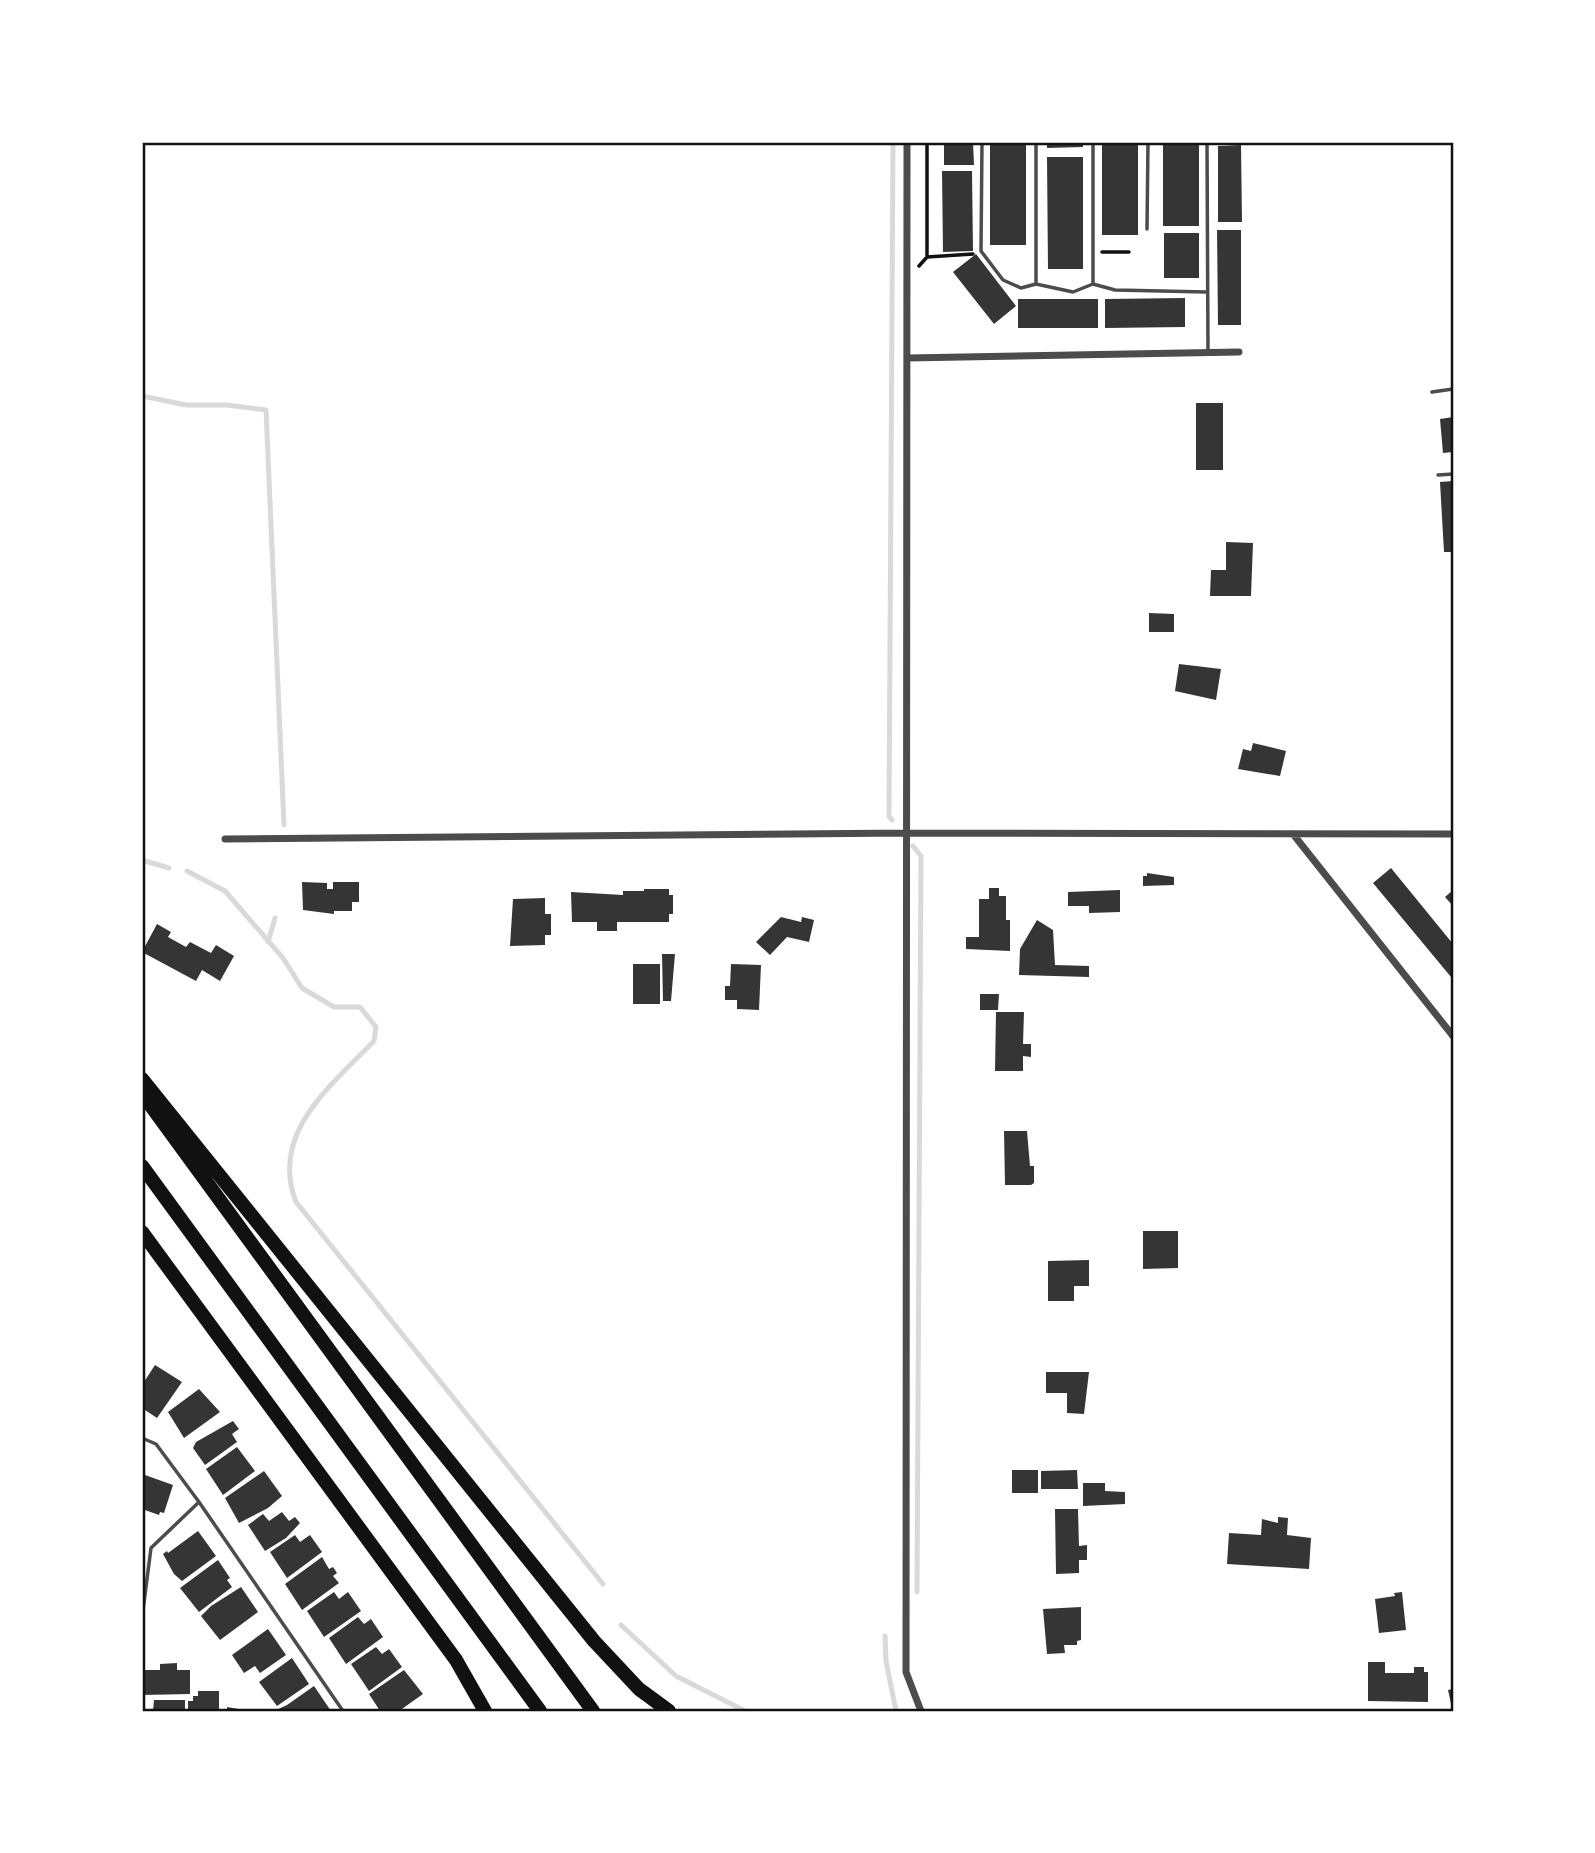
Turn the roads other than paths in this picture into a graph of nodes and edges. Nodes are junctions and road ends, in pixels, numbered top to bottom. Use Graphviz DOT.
graph roads {
  1 [pos="907,142"];
  2 [pos="982,142"];
  3 [pos="1036,142"];
  4 [pos="1093,142"];
  5 [pos="1148,142"];
  6 [pos="1207,142"];
  7 [pos="1147,229"];
  8 [pos="1035,284"];
  9 [pos="1093,284"];
  10 [pos="1207,292"];
  11 [pos="1239,352"];
  12 [pos="1208,353"];
  13 [pos="908,358"];
  14 [pos="1453,389"];
  15 [pos="1432,392"];
  16 [pos="1453,474"];
  17 [pos="1438,475"];
  18 [pos="907,833"];
  19 [pos="1293,834"];
  20 [pos="1453,834"];
  21 [pos="225,839"];
  22 [pos="1453,1036"];
  23 [pos="142,1079"];
  24 [pos="142,1093"];
  25 [pos="142,1166"];
  26 [pos="142,1232"];
  27 [pos="142,1438"];
  28 [pos="199,1502"];
  29 [pos="142,1618"];
  30 [pos="343,1711"];
  31 [pos="485,1711"];
  32 [pos="540,1711"];
  33 [pos="593,1711"];
  34 [pos="669,1711"];
  35 [pos="921,1711"];
  1 -- 13 [label="street"];
  2 -- 8 [label="lane"];
  3 -- 8 [label="lane"];
  4 -- 9 [label="lane"];
  5 -- 7 [label="lane"];
  6 -- 10 [label="lane"];
  8 -- 9 [label="lane"];
  9 -- 10 [label="lane"];
  10 -- 12 [label="lane"];
  11 -- 12 [label="street"];
  12 -- 13 [label="street"];
  13 -- 18 [label="street"];
  14 -- 15 [label="lane"];
  16 -- 17 [label="lane"];
  18 -- 19 [label="street"];
  18 -- 21 [label="street"];
  18 -- 35 [label="street"];
  19 -- 20 [label="street"];
  19 -- 22 [label="street"];
  23 -- 34 [label="highway"];
  24 -- 33 [label="highway"];
  25 -- 32 [label="highway"];
  26 -- 31 [label="highway"];
  27 -- 28 [label="lane"];
  28 -- 29 [label="lane"];
  28 -- 30 [label="lane"];
}
